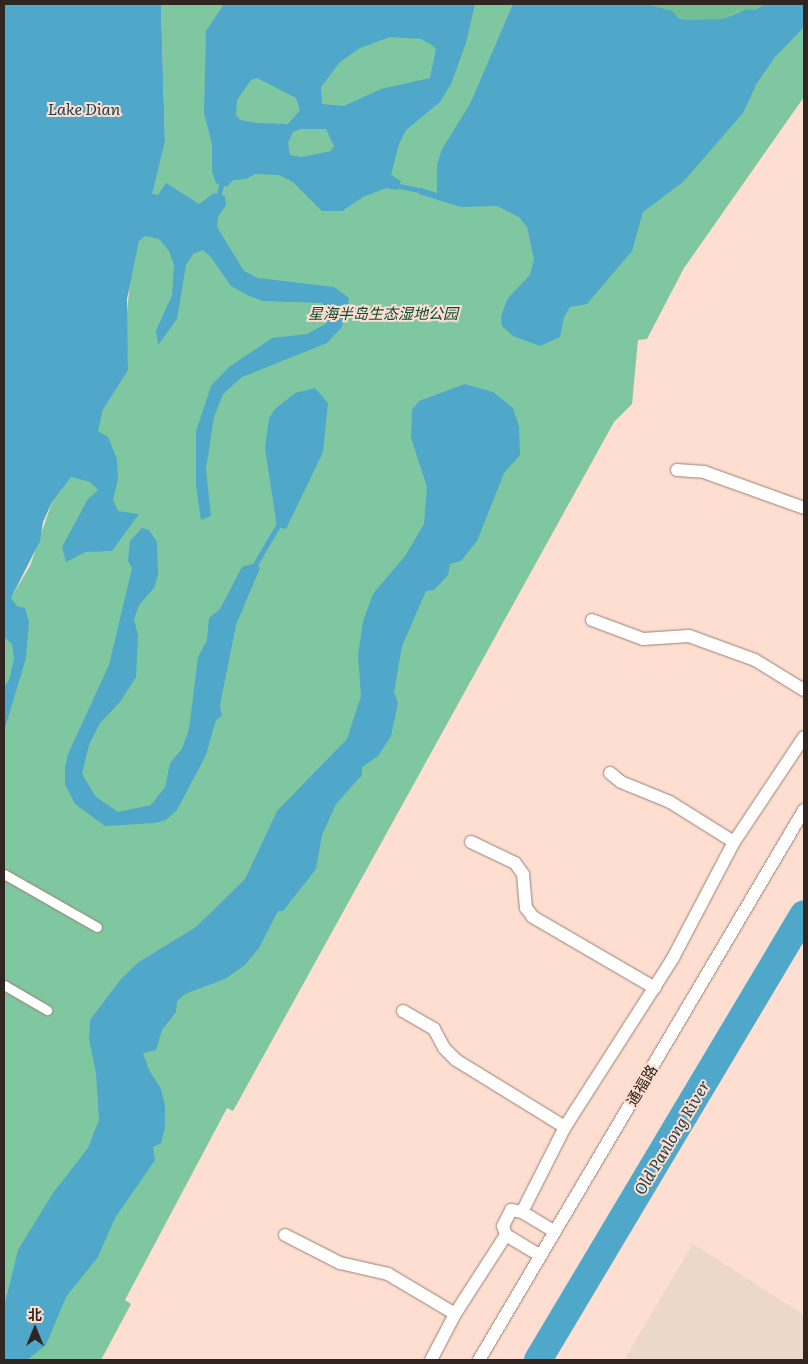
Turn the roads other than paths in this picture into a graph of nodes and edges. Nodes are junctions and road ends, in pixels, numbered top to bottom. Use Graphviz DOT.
graph roads {
  1 [pos="677,470"];
  2 [pos="804,508"];
  3 [pos="592,620"];
  4 [pos="804,690"];
  5 [pos="804,737"];
  6 [pos="610,773"];
  7 [pos="804,810"];
  8 [pos="471,842"];
  9 [pos="734,842"];
  10 [pos="4,874"];
  11 [pos="97,927"];
  12 [pos="4,985"];
  13 [pos="654,988"];
  14 [pos="47,1010"];
  15 [pos="403,1011"];
  16 [pos="565,1127"];
  17 [pos="522,1212"];
  18 [pos="554,1231"];
  19 [pos="285,1235"];
  20 [pos="506,1235"];
  21 [pos="540,1255"];
  22 [pos="454,1314"];
  23 [pos="431,1360"];
  24 [pos="479,1360"];
  1 -- 2 [label="street"];
  3 -- 4 [label="street"];
  5 -- 9 [label="street"];
  6 -- 9 [label="street"];
  7 -- 18 [label="street, 通福路"];
  8 -- 13 [label="street"];
  9 -- 13 [label="street"];
  10 -- 11 [label="street"];
  12 -- 14 [label="street"];
  13 -- 16 [label="street"];
  15 -- 16 [label="street"];
  16 -- 17 [label="street"];
  17 -- 18 [label="street"];
  17 -- 20 [label="street"];
  18 -- 21 [label="street, 通福路"];
  19 -- 22 [label="street"];
  20 -- 21 [label="street"];
  20 -- 22 [label="street"];
  21 -- 24 [label="street, 通福路"];
  22 -- 23 [label="street"];
}
